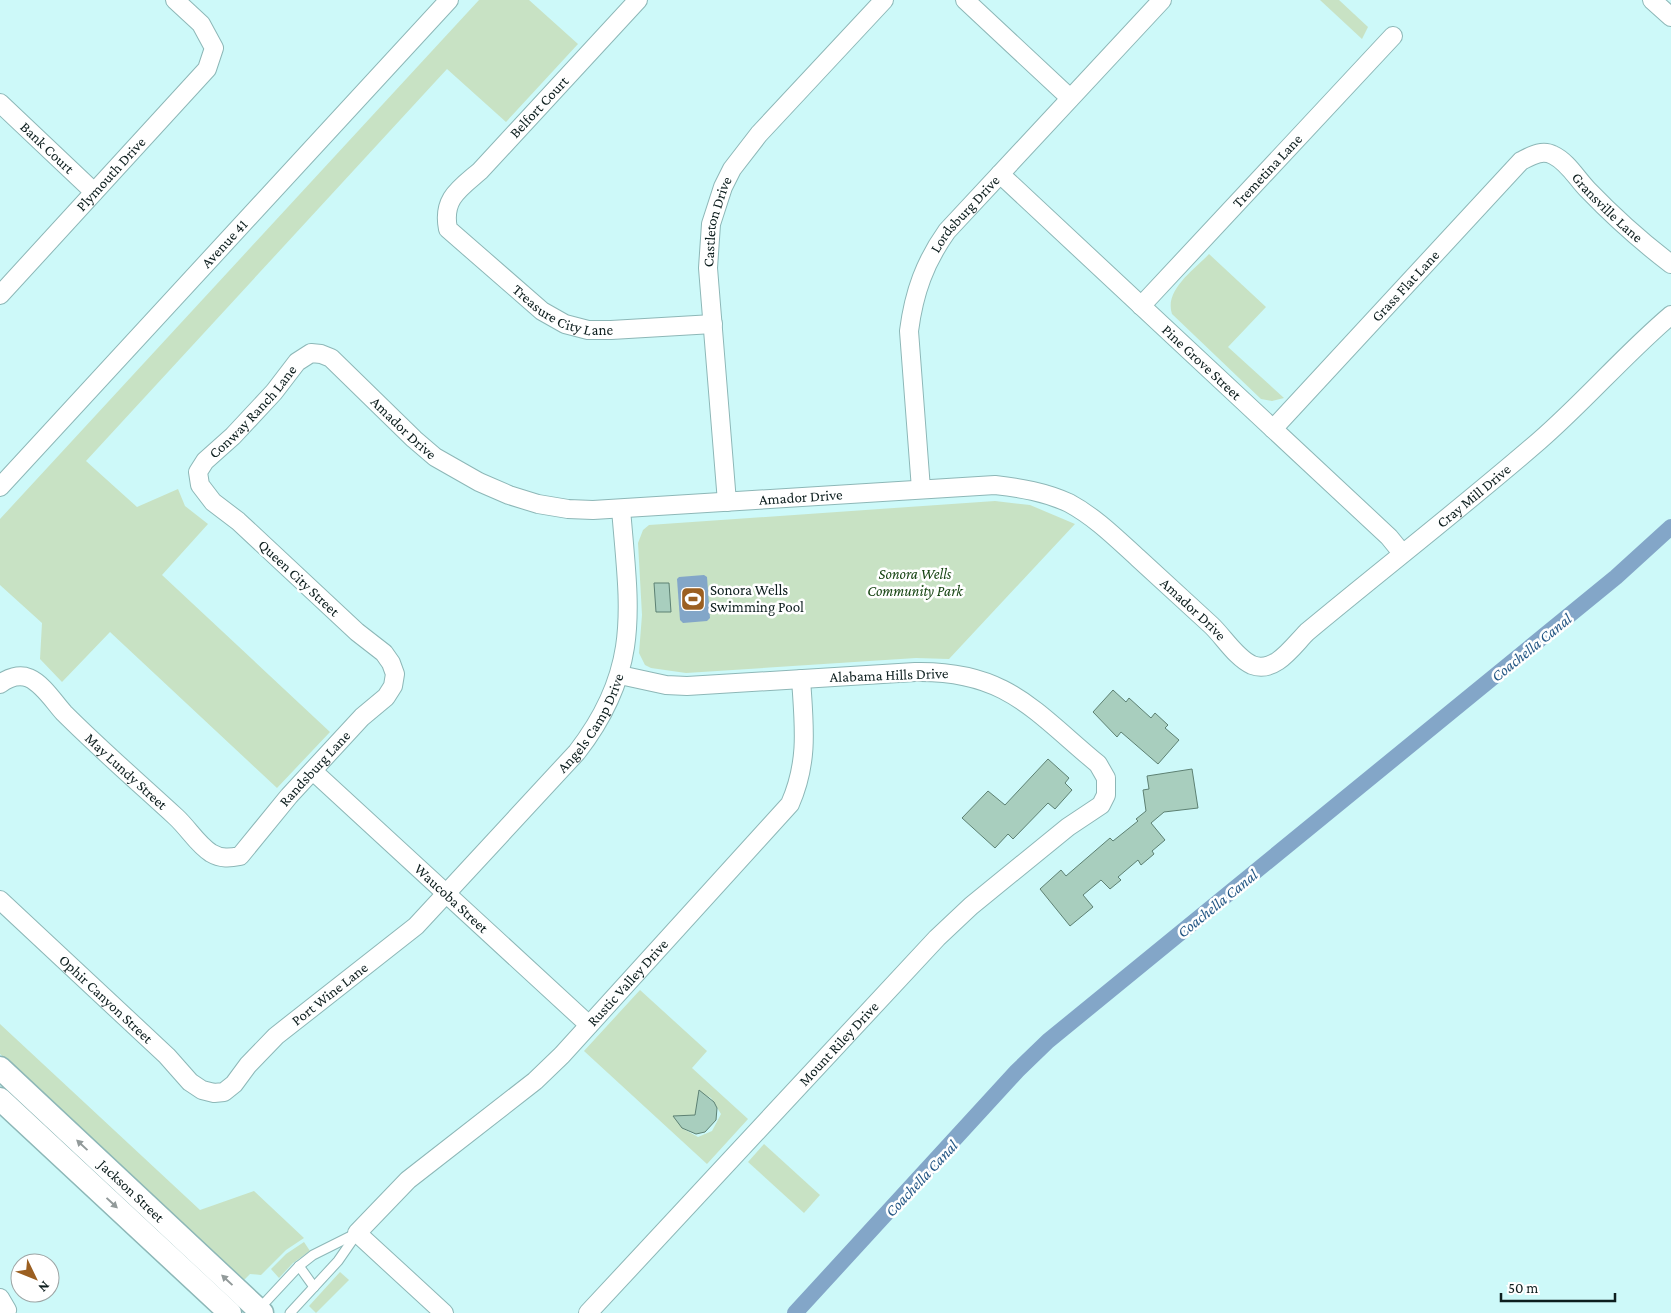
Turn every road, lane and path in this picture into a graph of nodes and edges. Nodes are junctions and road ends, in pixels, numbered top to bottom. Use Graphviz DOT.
graph roads {
  1 [pos="175,0"];
  2 [pos="449,0"];
  3 [pos="638,0"];
  4 [pos="884,0"];
  5 [pos="965,0"];
  6 [pos="1162,0"];
  7 [pos="1652,0"];
  8 [pos="1671,17"];
  9 [pos="1393,36"];
  10 [pos="1070,98"];
  11 [pos="0,102"];
  12 [pos="1545,152"];
  13 [pos="1000,174"];
  14 [pos="94,192"];
  15 [pos="446,216"];
  16 [pos="1671,264"];
  17 [pos="0,295"];
  18 [pos="1141,306"];
  19 [pos="1671,315"];
  20 [pos="713,324"];
  21 [pos="321,354"];
  22 [pos="1273,429"];
  23 [pos="200,484"];
  24 [pos="0,487"];
  25 [pos="921,490"];
  26 [pos="727,502"];
  27 [pos="621,509"];
  28 [pos="1402,553"];
  29 [pos="1267,666"];
  30 [pos="395,674"];
  31 [pos="620,675"];
  32 [pos="802,679"];
  33 [pos="0,684"];
  34 [pos="313,771"];
  35 [pos="1106,795"];
  36 [pos="227,858"];
  37 [pos="446,894"];
  38 [pos="0,900"];
  39 [pos="589,1025"];
  40 [pos="0,1068"];
  41 [pos="214,1093"];
  42 [pos="0,1099"];
  43 [pos="357,1233"];
  44 [pos="299,1266"];
  45 [pos="314,1287"];
  46 [pos="258,1312"];
  47 [pos="230,1313"];
  48 [pos="290,1313"];
  49 [pos="444,1313"];
  50 [pos="588,1313"];
  1 -- 14 [label="street, Plymouth Drive"];
  2 -- 24 [label="street, Avenue 41"];
  3 -- 15 [label="street, Belfort Court"];
  4 -- 20 [label="street, Castleton Drive"];
  5 -- 10 [label="street"];
  6 -- 10 [label="street, Lordsburg Drive"];
  7 -- 8 [label="street"];
  9 -- 18 [label="street, Tremetina Lane"];
  10 -- 13 [label="street, Lordsburg Drive"];
  11 -- 14 [label="street, Bank Court"];
  12 -- 16 [label="street, Gransville Lane"];
  12 -- 22 [label="street, Grass Flat Lane"];
  13 -- 18 [label="street, Pine Grove Street"];
  13 -- 25 [label="street, Lordsburg Drive"];
  14 -- 17 [label="street, Plymouth Drive"];
  15 -- 20 [label="street, Treasure City Lane"];
  18 -- 22 [label="street, Pine Grove Street"];
  19 -- 28 [label="street, Cray Mill Drive"];
  20 -- 26 [label="street, Castleton Drive"];
  21 -- 23 [label="street, Conway Ranch Lane"];
  21 -- 27 [label="street, Amador Drive"];
  22 -- 28 [label="street, Pine Grove Street"];
  23 -- 30 [label="street, Queen City Street"];
  25 -- 26 [label="street, Amador Drive"];
  25 -- 29 [label="street, Amador Drive"];
  26 -- 27 [label="street, Amador Drive"];
  27 -- 31 [label="street, Angels Camp Drive"];
  28 -- 29 [label="street, Cray Mill Drive"];
  30 -- 34 [label="street, Randsburg Lane"];
  31 -- 32 [label="street, Alabama Hills Drive"];
  31 -- 37 [label="street, Angels Camp Drive"];
  32 -- 35 [label="street, Alabama Hills Drive"];
  32 -- 39 [label="street, Rustic Valley Drive"];
  33 -- 36 [label="street, May Lundy Street"];
  34 -- 36 [label="street, Randsburg Lane"];
  34 -- 37 [label="street, Waucoba Street"];
  35 -- 50 [label="street, Mount Riley Drive"];
  37 -- 39 [label="street, Waucoba Street"];
  37 -- 41 [label="street, Port Wine Lane"];
  38 -- 41 [label="street, Ophir Canyon Street"];
  39 -- 43 [label="street, Rustic Valley Drive"];
  46 -- 40 [label="street, Jackson Street, one-way"];
  42 -- 47 [label="street, Jackson Street, one-way"];
  43 -- 44 [label="lane, Rustic Valley Drive"];
  43 -- 45 [label="lane, Rustic Valley Drive"];
  43 -- 49 [label="street"];
  44 -- 45 [label="lane"];
  44 -- 46 [label="lane, Rustic Valley Drive"];
  45 -- 48 [label="lane, Rustic Valley Drive"];
}
